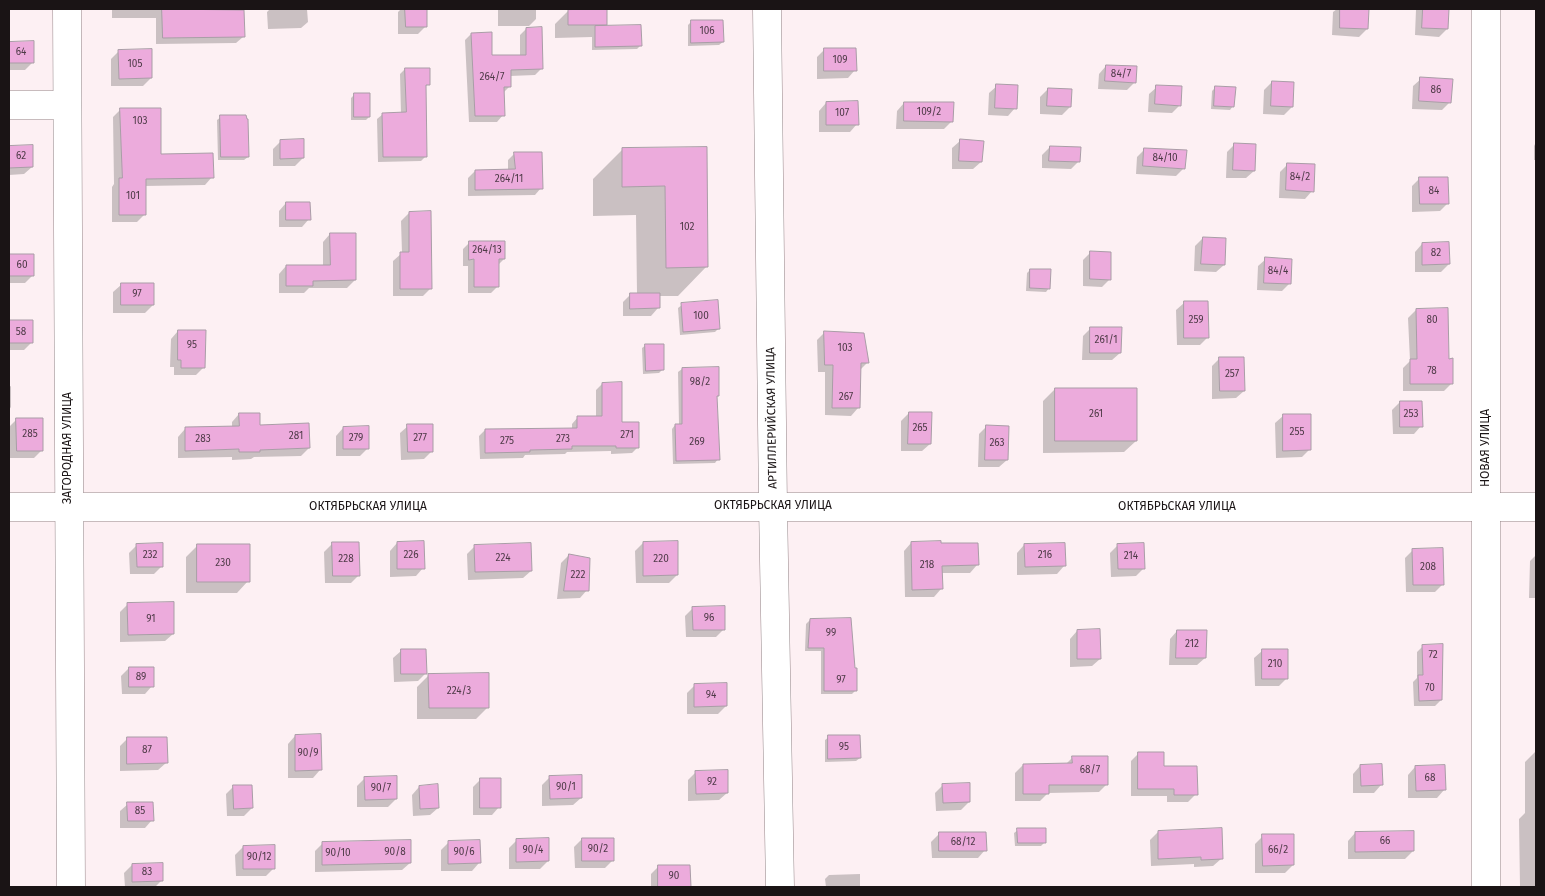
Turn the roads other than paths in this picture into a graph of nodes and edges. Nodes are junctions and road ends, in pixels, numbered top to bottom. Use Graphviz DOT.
graph roads {
  1 [pos="67,9"];
  2 [pos="767,9"];
  3 [pos="1486,9"];
  4 [pos="9,105"];
  5 [pos="67,105"];
  6 [pos="773,506"];
  7 [pos="1536,506"];
  8 [pos="9,507"];
  9 [pos="68,507"];
  10 [pos="1486,507"];
  11 [pos="71,887"];
  12 [pos="780,887"];
  13 [pos="1486,887"];
  1 -- 5 [label="main road, ЗАГОРОДНАЯ УЛИЦА"];
  2 -- 6 [label="main road, АРТИЛЛЕРИЙСКАЯ УЛИЦА"];
  3 -- 10 [label="main road, НОВАЯ УЛИЦА"];
  4 -- 5 [label="main road"];
  5 -- 9 [label="main road, ЗАГОРОДНАЯ УЛИЦА"];
  6 -- 9 [label="main road, ОКТЯБРЬСКАЯ УЛИЦА"];
  6 -- 10 [label="main road, ОКТЯБРЬСКАЯ УЛИЦА"];
  6 -- 12 [label="main road, АРТИЛЛЕРИЙСКАЯ УЛИЦА"];
  7 -- 10 [label="main road, ОКТЯБРЬСКАЯ УЛИЦА"];
  8 -- 9 [label="main road, ОКТЯБРЬСКАЯ УЛИЦА"];
  9 -- 11 [label="main road, ЗАГОРОДНАЯ УЛИЦА"];
  10 -- 13 [label="main road, НОВАЯ УЛИЦА"];
}
